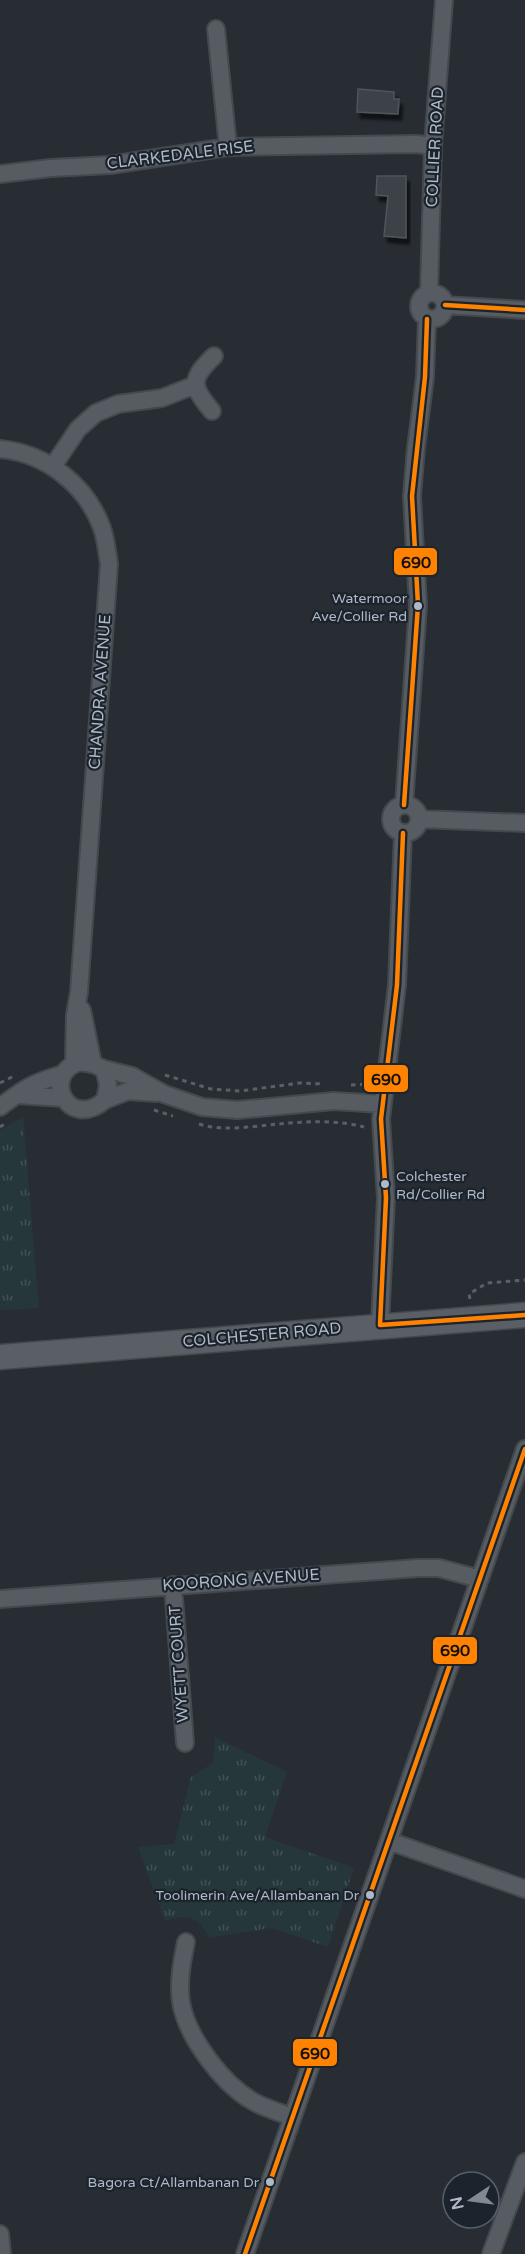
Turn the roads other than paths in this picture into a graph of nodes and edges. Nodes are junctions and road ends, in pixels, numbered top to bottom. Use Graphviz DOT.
graph roads {
  1 [pos="444,0"];
  2 [pos="216,29"];
  3 [pos="433,146"];
  4 [pos="228,147"];
  5 [pos="0,174"];
  6 [pos="429,293"];
  7 [pos="445,306"];
  8 [pos="525,310"];
  9 [pos="428,319"];
  10 [pos="214,356"];
  11 [pos="195,385"];
  12 [pos="212,411"];
  13 [pos="0,449"];
  14 [pos="52,466"];
  15 [pos="404,805"];
  16 [pos="419,819"];
  17 [pos="525,823"];
  18 [pos="403,833"];
  19 [pos="79,992"];
  20 [pos="99,1067"];
  21 [pos="68,1069"];
  22 [pos="164,1094"];
  23 [pos="18,1095"];
  24 [pos="63,1098"];
  25 [pos="105,1100"];
  26 [pos="382,1104"];
  27 [pos="4,1115"];
  28 [pos="525,1315"];
  29 [pos="380,1325"];
  30 [pos="0,1357"];
  31 [pos="525,1449"];
  32 [pos="480,1579"];
  33 [pos="173,1585"];
  34 [pos="0,1599"];
  35 [pos="185,1743"];
  36 [pos="389,1841"];
  37 [pos="525,1889"];
  38 [pos="186,1942"];
  39 [pos="292,2117"];
  40 [pos="525,2162"];
  41 [pos="0,2234"];
  42 [pos="2,2254"];
  43 [pos="245,2254"];
  44 [pos="491,2254"];
  1 -- 3 [label="street, COLLIER ROAD"];
  2 -- 4 [label="street"];
  3 -- 4 [label="street, CLARKEDALE RISE"];
  3 -- 6 [label="street, COLLIER ROAD"];
  4 -- 5 [label="street, CLARKEDALE RISE"];
  6 -- 7 [label="street"];
  6 -- 9 [label="street"];
  7 -- 8 [label="street"];
  7 -- 9 [label="street"];
  9 -- 15 [label="street"];
  10 -- 11 [label="street"];
  11 -- 12 [label="street"];
  11 -- 14 [label="street"];
  13 -- 14 [label="street, CHANDRA AVENUE"];
  14 -- 19 [label="street, CHANDRA AVENUE"];
  15 -- 16 [label="street"];
  15 -- 18 [label="street"];
  16 -- 17 [label="street"];
  16 -- 18 [label="street"];
  18 -- 26 [label="street"];
  19 -- 20 [label="street, CHANDRA AVENUE"];
  19 -- 21 [label="street, CHANDRA AVENUE"];
  20 -- 21 [label="street"];
  20 -- 22 [label="street"];
  20 -- 25 [label="street"];
  21 -- 23 [label="street"];
  21 -- 24 [label="street"];
  22 -- 25 [label="street"];
  22 -- 26 [label="street"];
  23 -- 24 [label="street"];
  23 -- 27 [label="street"];
  24 -- 25 [label="street"];
  26 -- 29 [label="street"];
  28 -- 29 [label="main road, COLCHESTER ROAD"];
  29 -- 30 [label="main road, COLCHESTER ROAD"];
  31 -- 32 [label="street"];
  32 -- 33 [label="street, KOORONG AVENUE"];
  32 -- 36 [label="street"];
  33 -- 34 [label="street, KOORONG AVENUE"];
  33 -- 35 [label="street, WYETT COURT"];
  36 -- 37 [label="street"];
  36 -- 39 [label="street"];
  38 -- 39 [label="street"];
  39 -- 43 [label="street"];
  40 -- 44 [label="street"];
  41 -- 42 [label="street"];
}
